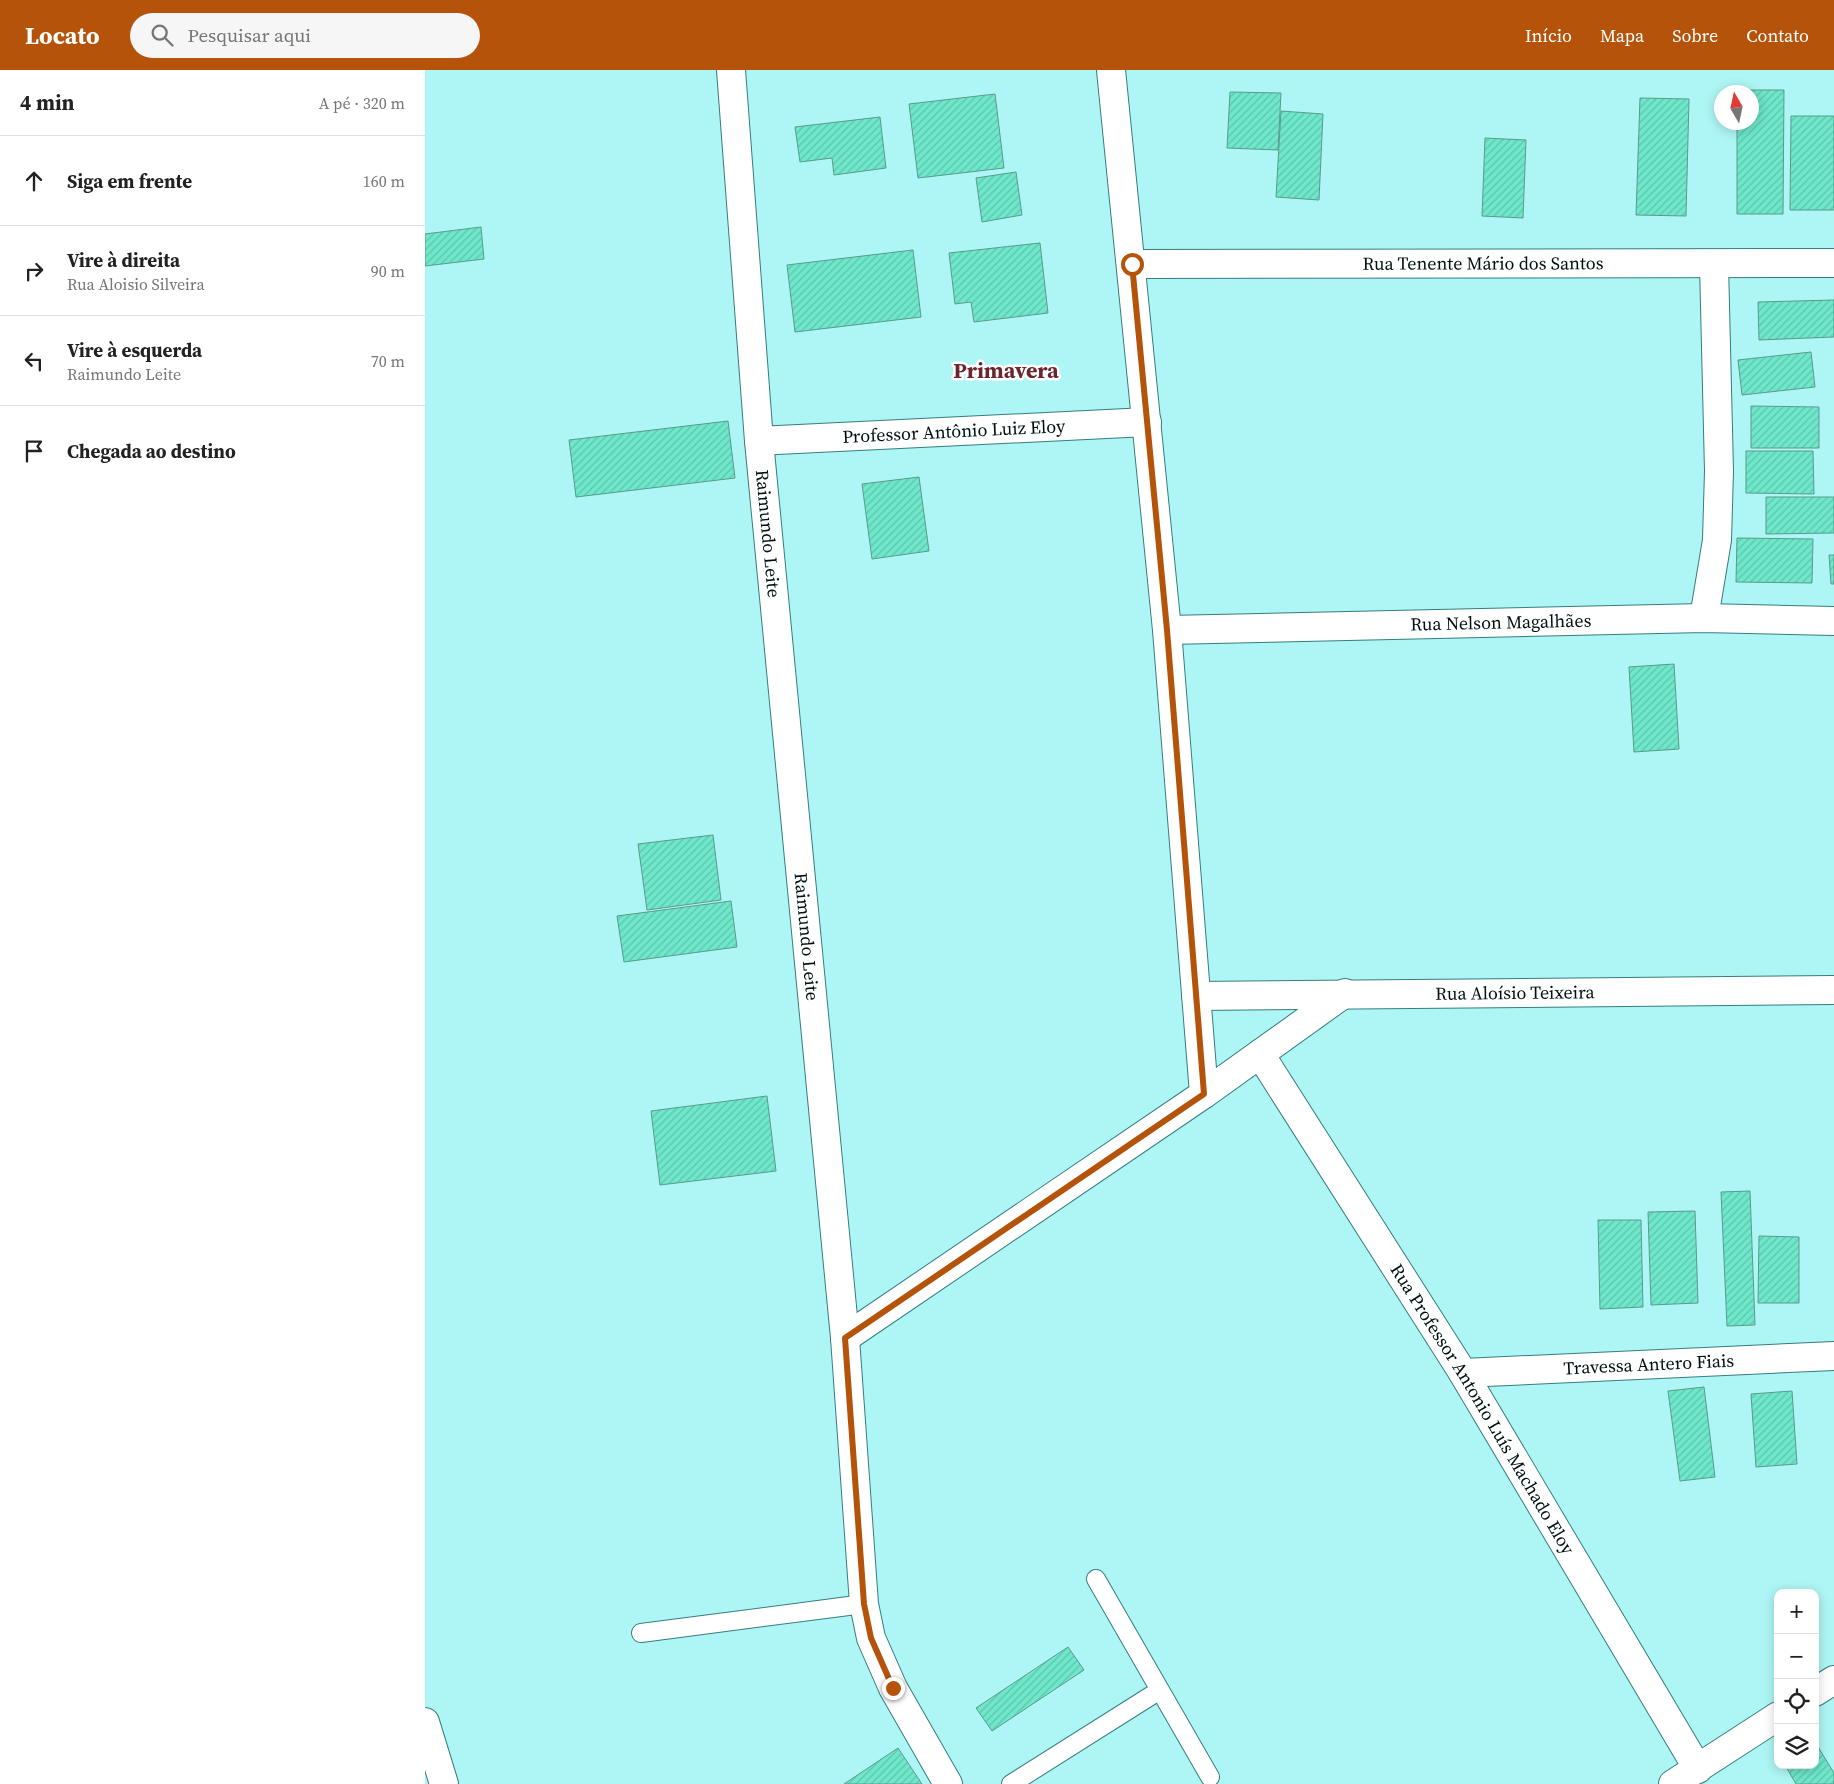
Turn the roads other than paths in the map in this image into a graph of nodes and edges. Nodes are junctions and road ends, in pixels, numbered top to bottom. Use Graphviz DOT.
graph roads {
  1 [pos="731,70"];
  2 [pos="1111,70"];
  3 [pos="1834,262"];
  4 [pos="1132,264"];
  5 [pos="1714,264"];
  6 [pos="1147,422"];
  7 [pos="759,441"];
  8 [pos="1703,618"];
  9 [pos="1834,621"];
  10 [pos="1167,630"];
  11 [pos="1834,990"];
  12 [pos="1345,993"];
  13 [pos="1196,996"];
  14 [pos="1260,1054"];
  15 [pos="1204,1094"];
  16 [pos="845,1338"];
  17 [pos="1834,1356"];
  18 [pos="1463,1373"];
  19 [pos="1096,1580"];
  20 [pos="864,1604"];
  21 [pos="641,1633"];
  22 [pos="1834,1680"];
  23 [pos="1819,1689"];
  24 [pos="1160,1690"];
  25 [pos="1774,1719"];
  26 [pos="425,1722"];
  27 [pos="1697,1769"];
  28 [pos="1210,1777"];
  29 [pos="444,1784"];
  30 [pos="948,1784"];
  31 [pos="1011,1784"];
  32 [pos="1673,1784"];
  1 -- 7 [label="street, Raimundo Leite"];
  2 -- 4 [label="street"];
  3 -- 5 [label="street, Rua Tenente Mário dos Santos"];
  4 -- 5 [label="street, Rua Tenente Mário dos Santos"];
  4 -- 6 [label="street"];
  5 -- 8 [label="street"];
  6 -- 7 [label="street, Professor Antônio Luiz Eloy"];
  6 -- 10 [label="street"];
  7 -- 16 [label="street, Raimundo Leite"];
  8 -- 9 [label="street, Rua Nelson Magalhães"];
  8 -- 10 [label="street, Rua Nelson Magalhães"];
  10 -- 13 [label="street"];
  11 -- 12 [label="street, Rua Aloísio Teixeira"];
  12 -- 13 [label="street, Rua Aloísio Teixeira"];
  12 -- 14 [label="street"];
  13 -- 15 [label="street"];
  14 -- 15 [label="street"];
  14 -- 18 [label="street, Rua Professor Antonio Luís Machado Eloy"];
  15 -- 16 [label="street"];
  16 -- 20 [label="street, Raimundo Leite"];
  17 -- 18 [label="street, Travessa Antero Fiais"];
  18 -- 27 [label="street, Rua Professor Antonio Luís Machado Eloy"];
  19 -- 24 [label="lane"];
  20 -- 21 [label="lane"];
  20 -- 30 [label="street, Raimundo Leite"];
  22 -- 23 [label="street"];
  24 -- 28 [label="lane"];
  24 -- 31 [label="lane"];
  25 -- 27 [label="street"];
  26 -- 29 [label="street"];
  27 -- 32 [label="street"];
}
